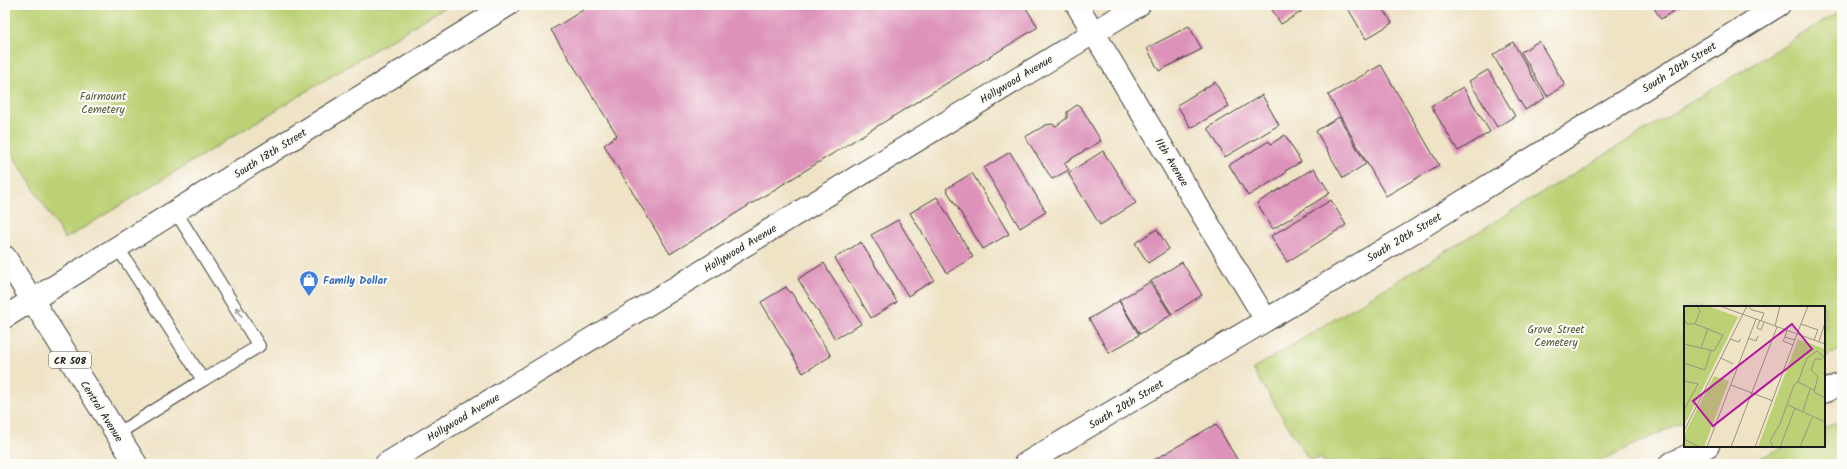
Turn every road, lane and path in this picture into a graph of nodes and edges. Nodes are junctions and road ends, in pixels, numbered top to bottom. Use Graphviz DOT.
graph roads {
  1 [pos="508,5"];
  2 [pos="1077,5"];
  3 [pos="1138,5"];
  4 [pos="1779,5"];
  5 [pos="1093,32"];
  6 [pos="176,212"];
  7 [pos="118,248"];
  8 [pos="5,257"];
  9 [pos="33,301"];
  10 [pos="5,317"];
  11 [pos="1266,320"];
  12 [pos="203,380"];
  13 [pos="1842,383"];
  14 [pos="1825,392"];
  15 [pos="117,434"];
  16 [pos="1706,447"];
  17 [pos="136,464"];
  18 [pos="386,464"];
  19 [pos="1025,464"];
  20 [pos="1670,464"];
  1 -- 6 [label="street, South 18th Street"];
  2 -- 5 [label="street, 11th Avenue"];
  3 -- 5 [label="street, Hollywood Avenue"];
  4 -- 11 [label="street, South 20th Street"];
  5 -- 11 [label="street, 11th Avenue"];
  5 -- 18 [label="street, Hollywood Avenue"];
  6 -- 7 [label="street, South 18th Street"];
  12 -- 6 [label="lane, one-way"];
  7 -- 9 [label="street, South 18th Street"];
  7 -- 12 [label="lane"];
  8 -- 9 [label="street, Central Avenue / CR 508"];
  9 -- 10 [label="street, South 18th Street"];
  9 -- 15 [label="street, Central Avenue / CR 508"];
  11 -- 19 [label="street, South 20th Street"];
  12 -- 15 [label="lane"];
  13 -- 14 [label="street"];
  15 -- 17 [label="street, Central Avenue / CR 508"];
  16 -- 20 [label="street"];
}
